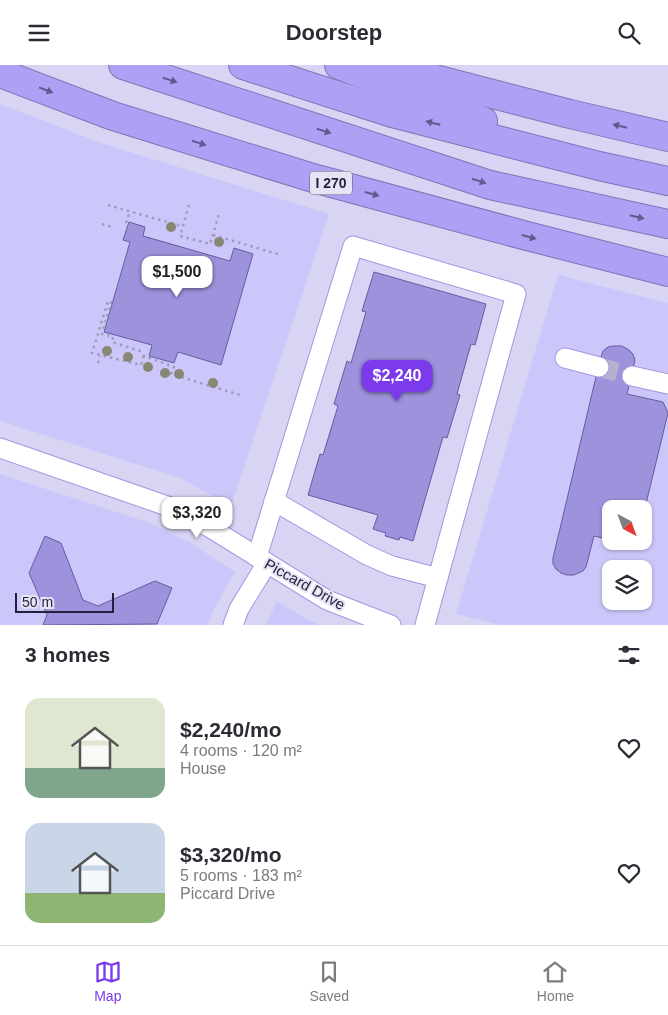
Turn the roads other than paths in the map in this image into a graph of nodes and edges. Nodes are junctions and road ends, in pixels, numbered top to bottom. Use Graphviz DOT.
graph roads {
  1 [pos="123,65"];
  2 [pos="243,65"];
  3 [pos="339,65"];
  4 [pos="381,65"];
  5 [pos="0,73"];
  6 [pos="668,137"];
  7 [pos="599,166"];
  8 [pos="668,181"];
  9 [pos="668,224"];
  10 [pos="668,272"];
  11 [pos="565,358"];
  12 [pos="599,367"];
  13 [pos="632,376"];
  14 [pos="668,384"];
  15 [pos="0,448"];
  16 [pos="274,501"];
  17 [pos="262,560"];
  18 [pos="438,578"];
  19 [pos="233,625"];
  20 [pos="389,625"];
  21 [pos="425,625"];
  1 -- 9 [label="highway, one-way"];
  7 -- 2 [label="highway, one-way"];
  3 -- 7 [label="highway"];
  6 -- 4 [label="highway, one-way"];
  5 -- 10 [label="highway, I 270, one-way"];
  7 -- 8 [label="highway"];
  11 -- 12 [label="street"];
  13 -- 14 [label="street"];
  15 -- 17 [label="street, Piccard Drive"];
  16 -- 17 [label="street"];
  16 -- 18 [label="street"];
  16 -- 18 [label="street"];
  17 -- 19 [label="street"];
  17 -- 20 [label="street, Piccard Drive"];
  18 -- 21 [label="street"];
}
